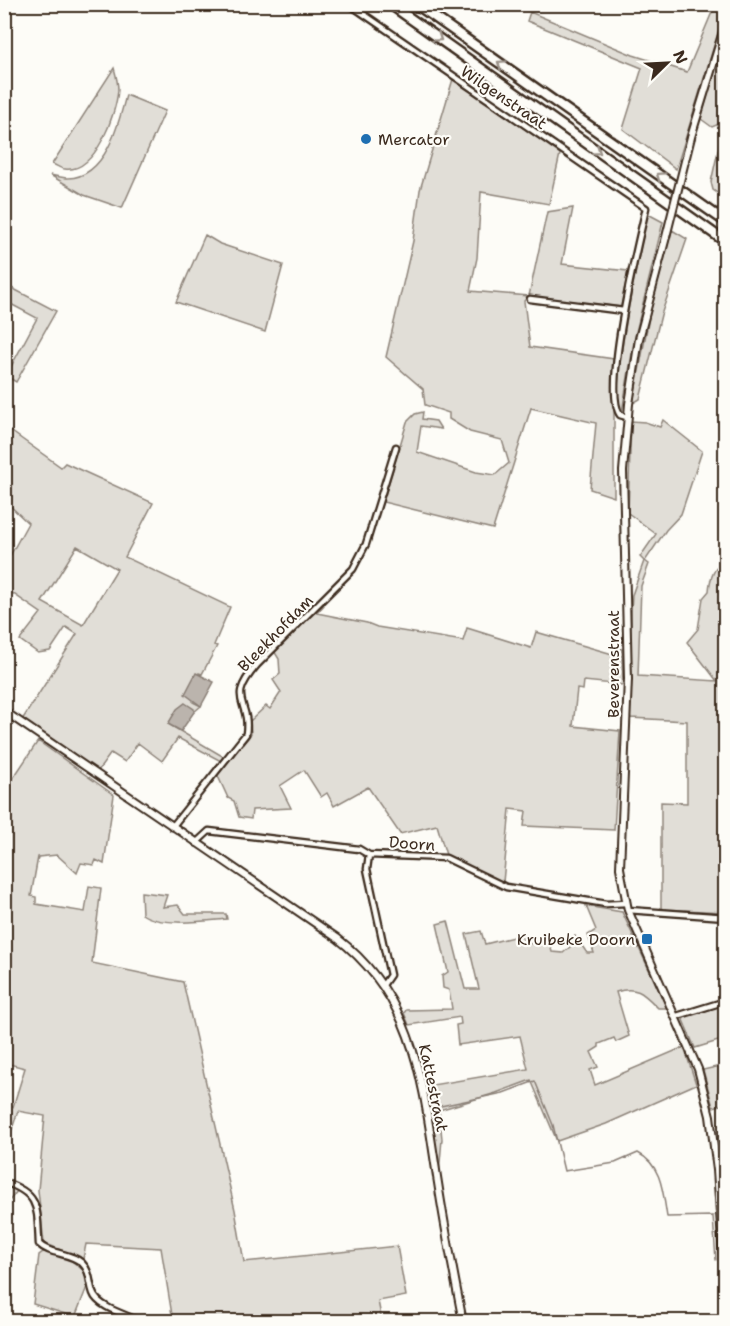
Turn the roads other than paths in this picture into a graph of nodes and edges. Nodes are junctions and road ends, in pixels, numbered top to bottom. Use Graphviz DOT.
graph roads {
  1 [pos="349,4"];
  2 [pos="390,4"];
  3 [pos="416,4"];
  4 [pos="726,22"];
  5 [pos="646,208"];
  6 [pos="726,222"];
  7 [pos="726,242"];
  8 [pos="530,299"];
  9 [pos="624,311"];
  10 [pos="627,417"];
  11 [pos="396,447"];
  12 [pos="4,711"];
  13 [pos="172,827"];
  14 [pos="196,843"];
  15 [pos="369,855"];
  16 [pos="626,903"];
  17 [pos="628,910"];
  18 [pos="726,917"];
  19 [pos="383,985"];
  20 [pos="726,1001"];
  21 [pos="677,1016"];
  22 [pos="4,1182"];
  23 [pos="726,1299"];
  24 [pos="141,1322"];
  25 [pos="463,1322"];
  1 -- 5 [label="street, Wilgenstraat"];
  2 -- 7 [label="highway, one-way"];
  6 -- 3 [label="highway, one-way"];
  4 -- 10 [label="street, Beverenstraat, bridge"];
  5 -- 9 [label="street, Beverenstraat"];
  8 -- 9 [label="street"];
  9 -- 10 [label="street, Beverenstraat"];
  10 -- 16 [label="street, Beverenstraat"];
  11 -- 13 [label="street, Bleekhofdam"];
  12 -- 13 [label="street"];
  13 -- 14 [label="street, Kattestraat"];
  14 -- 15 [label="street, Doorn"];
  14 -- 19 [label="street, Kattestraat"];
  15 -- 16 [label="street, Doorn"];
  15 -- 19 [label="street"];
  16 -- 17 [label="street, Beverenstraat"];
  17 -- 18 [label="street"];
  17 -- 21 [label="street, Beverenstraat"];
  19 -- 25 [label="street, Kattestraat"];
  20 -- 21 [label="street"];
  21 -- 23 [label="street, Beverenstraat"];
  22 -- 24 [label="street"];
}
